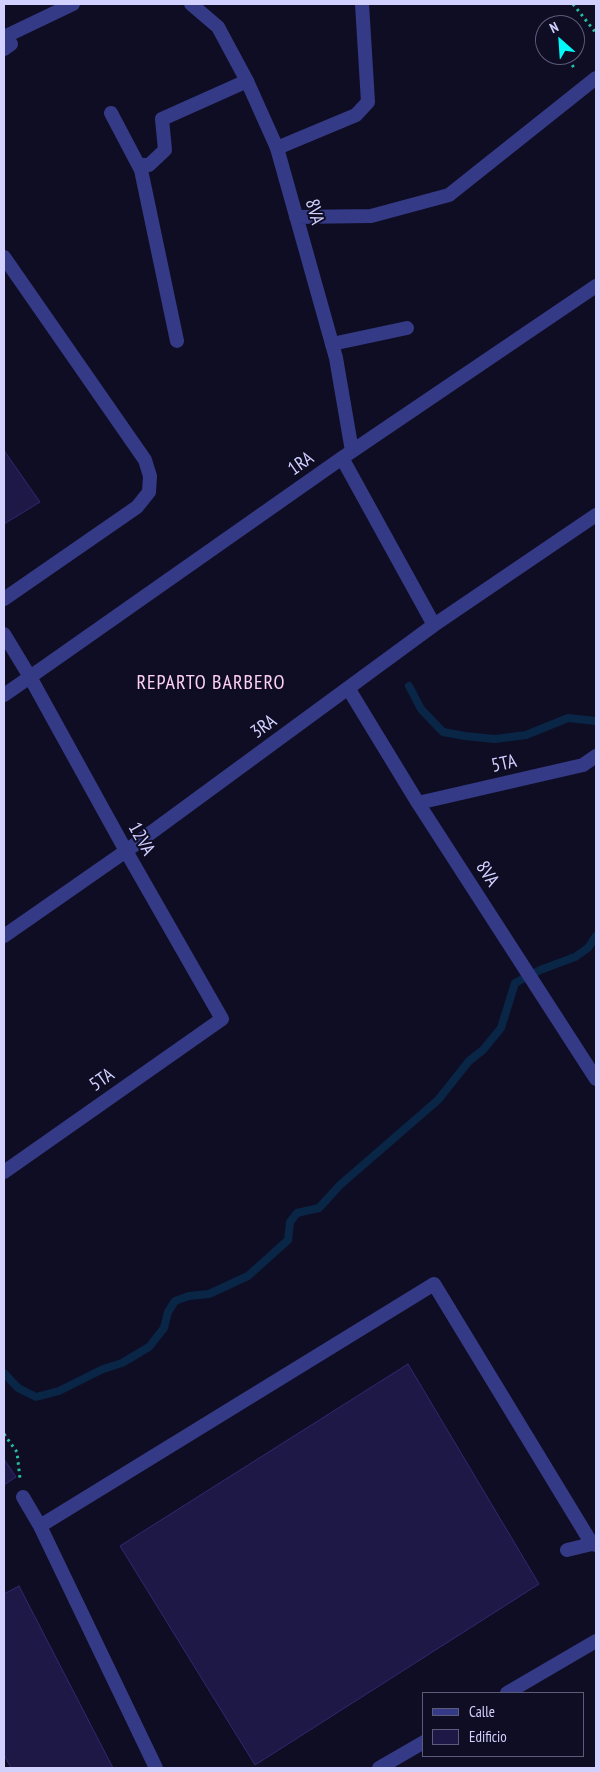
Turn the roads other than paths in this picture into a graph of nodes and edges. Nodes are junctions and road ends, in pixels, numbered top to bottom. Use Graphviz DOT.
graph roads {
  1 [pos="73,4"];
  2 [pos="191,4"];
  3 [pos="362,4"];
  4 [pos="5,41"];
  5 [pos="596,78"];
  6 [pos="247,81"];
  7 [pos="111,113"];
  8 [pos="277,148"];
  9 [pos="139,165"];
  10 [pos="296,217"];
  11 [pos="4,257"];
  12 [pos="596,286"];
  13 [pos="407,328"];
  14 [pos="177,341"];
  15 [pos="332,344"];
  16 [pos="347,454"];
  17 [pos="596,515"];
  18 [pos="4,599"];
  19 [pos="434,625"];
  20 [pos="4,634"];
  21 [pos="30,677"];
  22 [pos="348,688"];
  23 [pos="4,695"];
  24 [pos="596,756"];
  25 [pos="418,803"];
  26 [pos="126,851"];
  27 [pos="4,936"];
  28 [pos="222,1019"];
  29 [pos="596,1079"];
  30 [pos="4,1172"];
  31 [pos="23,1497"];
  32 [pos="40,1526"];
  33 [pos="594,1544"];
  34 [pos="567,1550"];
  35 [pos="596,1641"];
  36 [pos="509,1692"];
  37 [pos="422,1743"];
  38 [pos="156,1768"];
  39 [pos="379,1768"];
  1 -- 4 [label="street"];
  2 -- 6 [label="street, 8VA"];
  3 -- 8 [label="street"];
  5 -- 10 [label="street"];
  6 -- 8 [label="street, 8VA"];
  6 -- 9 [label="street"];
  7 -- 9 [label="street"];
  8 -- 10 [label="street, 8VA"];
  9 -- 14 [label="street"];
  10 -- 15 [label="street, 8VA"];
  11 -- 18 [label="street"];
  12 -- 16 [label="street, 1RA"];
  13 -- 15 [label="street"];
  15 -- 16 [label="street, 8VA"];
  16 -- 19 [label="street, 8VA"];
  16 -- 21 [label="street, 1RA"];
  17 -- 19 [label="street, 3RA"];
  19 -- 22 [label="street, 3RA"];
  20 -- 21 [label="street, 12VA"];
  21 -- 23 [label="street, 1RA"];
  21 -- 26 [label="street, 12VA"];
  22 -- 25 [label="street, 8VA"];
  22 -- 26 [label="street, 3RA"];
  24 -- 25 [label="street, 5TA"];
  25 -- 29 [label="street, 8VA"];
  26 -- 27 [label="street, 3RA"];
  26 -- 28 [label="street, 12VA"];
  28 -- 30 [label="street, 5TA"];
  31 -- 32 [label="street"];
  32 -- 33 [label="street"];
  32 -- 38 [label="street"];
  33 -- 34 [label="street"];
  35 -- 36 [label="street"];
  37 -- 39 [label="street"];
}
